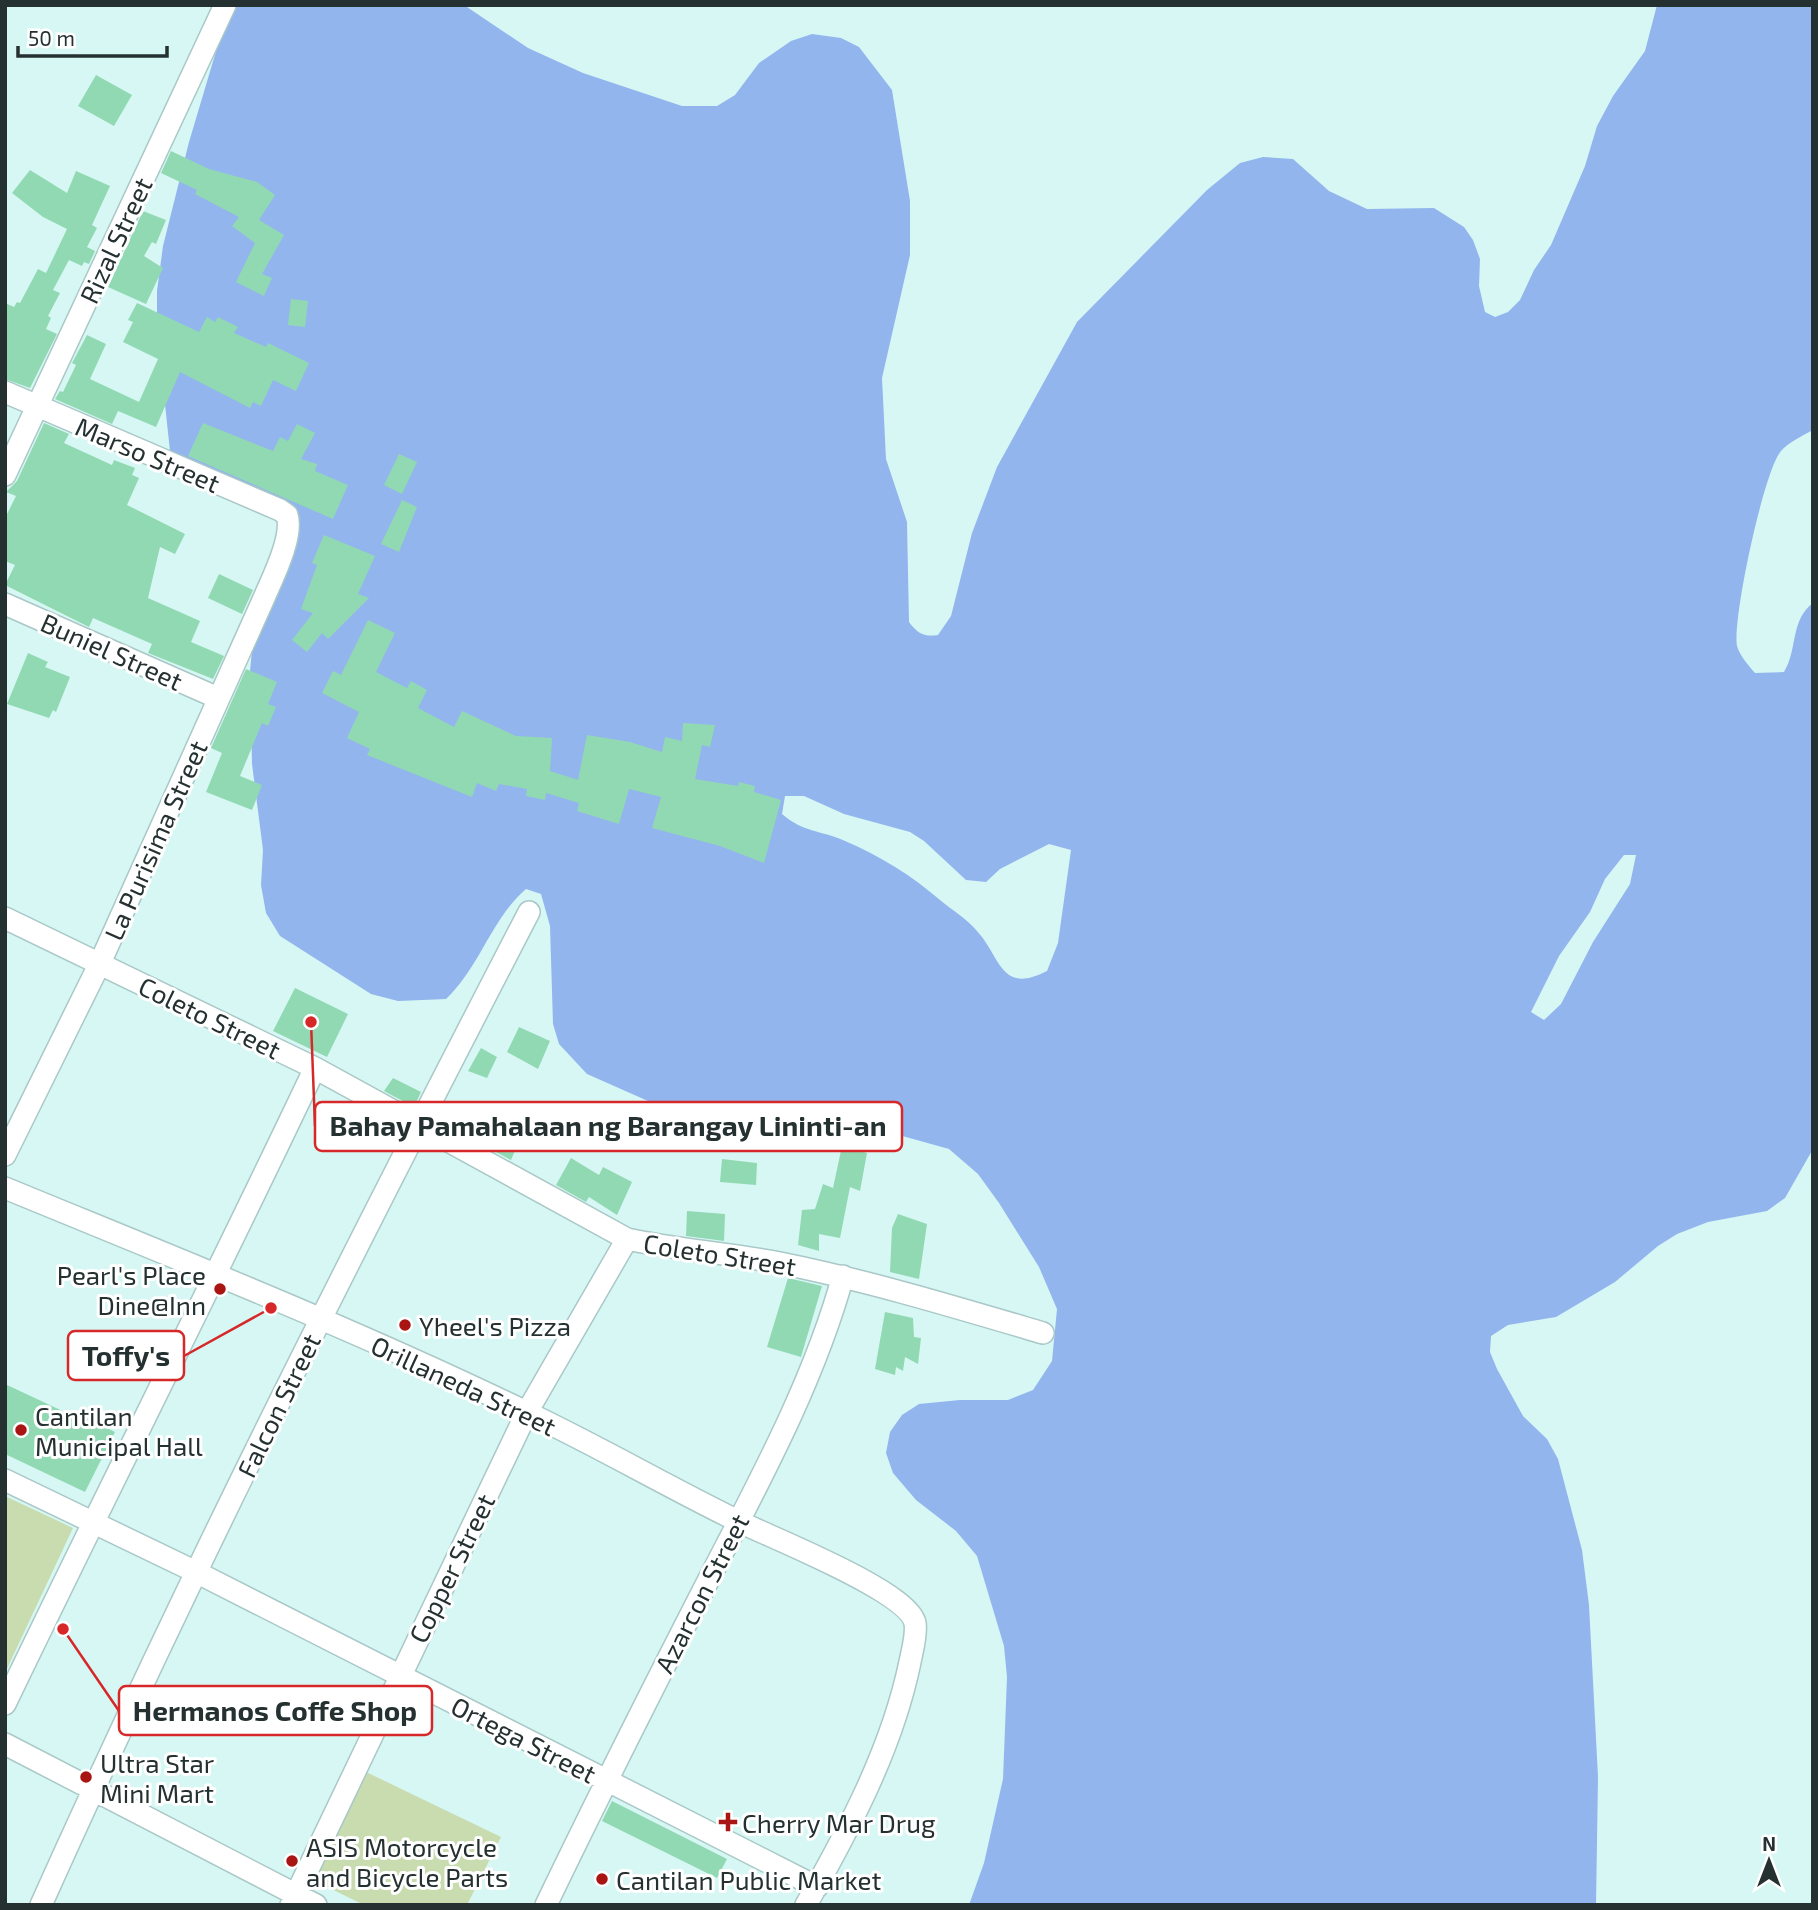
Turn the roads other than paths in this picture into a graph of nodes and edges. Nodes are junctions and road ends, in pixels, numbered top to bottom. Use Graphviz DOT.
graph roads {
  1 [pos="225,5"];
  2 [pos="5,392"];
  3 [pos="37,406"];
  4 [pos="5,475"];
  5 [pos="289,518"];
  6 [pos="5,604"];
  7 [pos="218,698"];
  8 [pos="528,912"];
  9 [pos="5,918"];
  10 [pos="100,963"];
  11 [pos="315,1068"];
  12 [pos="418,1126"];
  13 [pos="5,1156"];
  14 [pos="5,1188"];
  15 [pos="627,1239"];
  16 [pos="217,1275"];
  17 [pos="843,1276"];
  18 [pos="319,1320"];
  19 [pos="1043,1333"];
  20 [pos="527,1412"];
  21 [pos="5,1480"];
  22 [pos="93,1522"];
  23 [pos="738,1522"];
  24 [pos="196,1572"];
  25 [pos="398,1676"];
  26 [pos="5,1704"];
  27 [pos="5,1744"];
  28 [pos="606,1780"];
  29 [pos="94,1788"];
  30 [pos="811,1896"];
  31 [pos="293,1900"];
  32 [pos="41,1905"];
  33 [pos="316,1905"];
  34 [pos="546,1905"];
  1 -- 3 [label="street, Rizal Street"];
  2 -- 3 [label="street, Marso Street"];
  3 -- 4 [label="street, Rizal Street"];
  3 -- 5 [label="street, Marso Street"];
  5 -- 7 [label="street, La Purisima Street"];
  6 -- 7 [label="street, Buniel Street"];
  7 -- 10 [label="street, La Purisima Street"];
  8 -- 12 [label="street, Falcon Street"];
  9 -- 10 [label="street, Coleto Street"];
  10 -- 11 [label="street, Coleto Street"];
  10 -- 13 [label="street, La Purisima Street"];
  11 -- 12 [label="street, Coleto Street"];
  11 -- 16 [label="street"];
  12 -- 15 [label="street, Coleto Street"];
  12 -- 18 [label="street, Falcon Street"];
  14 -- 16 [label="street, Orillaneda Street"];
  15 -- 17 [label="street, Coleto Street"];
  15 -- 20 [label="street, Copper Street"];
  16 -- 18 [label="street, Orillaneda Street"];
  16 -- 22 [label="street"];
  17 -- 19 [label="street, Coleto Street"];
  17 -- 23 [label="street, Azarcon Street"];
  18 -- 20 [label="street, Orillaneda Street"];
  18 -- 24 [label="street, Falcon Street"];
  20 -- 23 [label="street, Orillaneda Street"];
  20 -- 25 [label="street, Copper Street"];
  21 -- 22 [label="street, Ortega Street"];
  22 -- 24 [label="street, Ortega Street"];
  22 -- 26 [label="street"];
  23 -- 28 [label="street, Azarcon Street"];
  23 -- 30 [label="street, Orillaneda Street"];
  24 -- 25 [label="street, Ortega Street"];
  24 -- 29 [label="street, Falcon Street"];
  25 -- 28 [label="street, Ortega Street"];
  25 -- 31 [label="street, Copper Street"];
  27 -- 29 [label="street"];
  28 -- 30 [label="street, Ortega Street"];
  28 -- 34 [label="street, Azarcon Street"];
  29 -- 31 [label="street"];
  29 -- 32 [label="street, Falcon Street"];
  31 -- 33 [label="street"];
}
